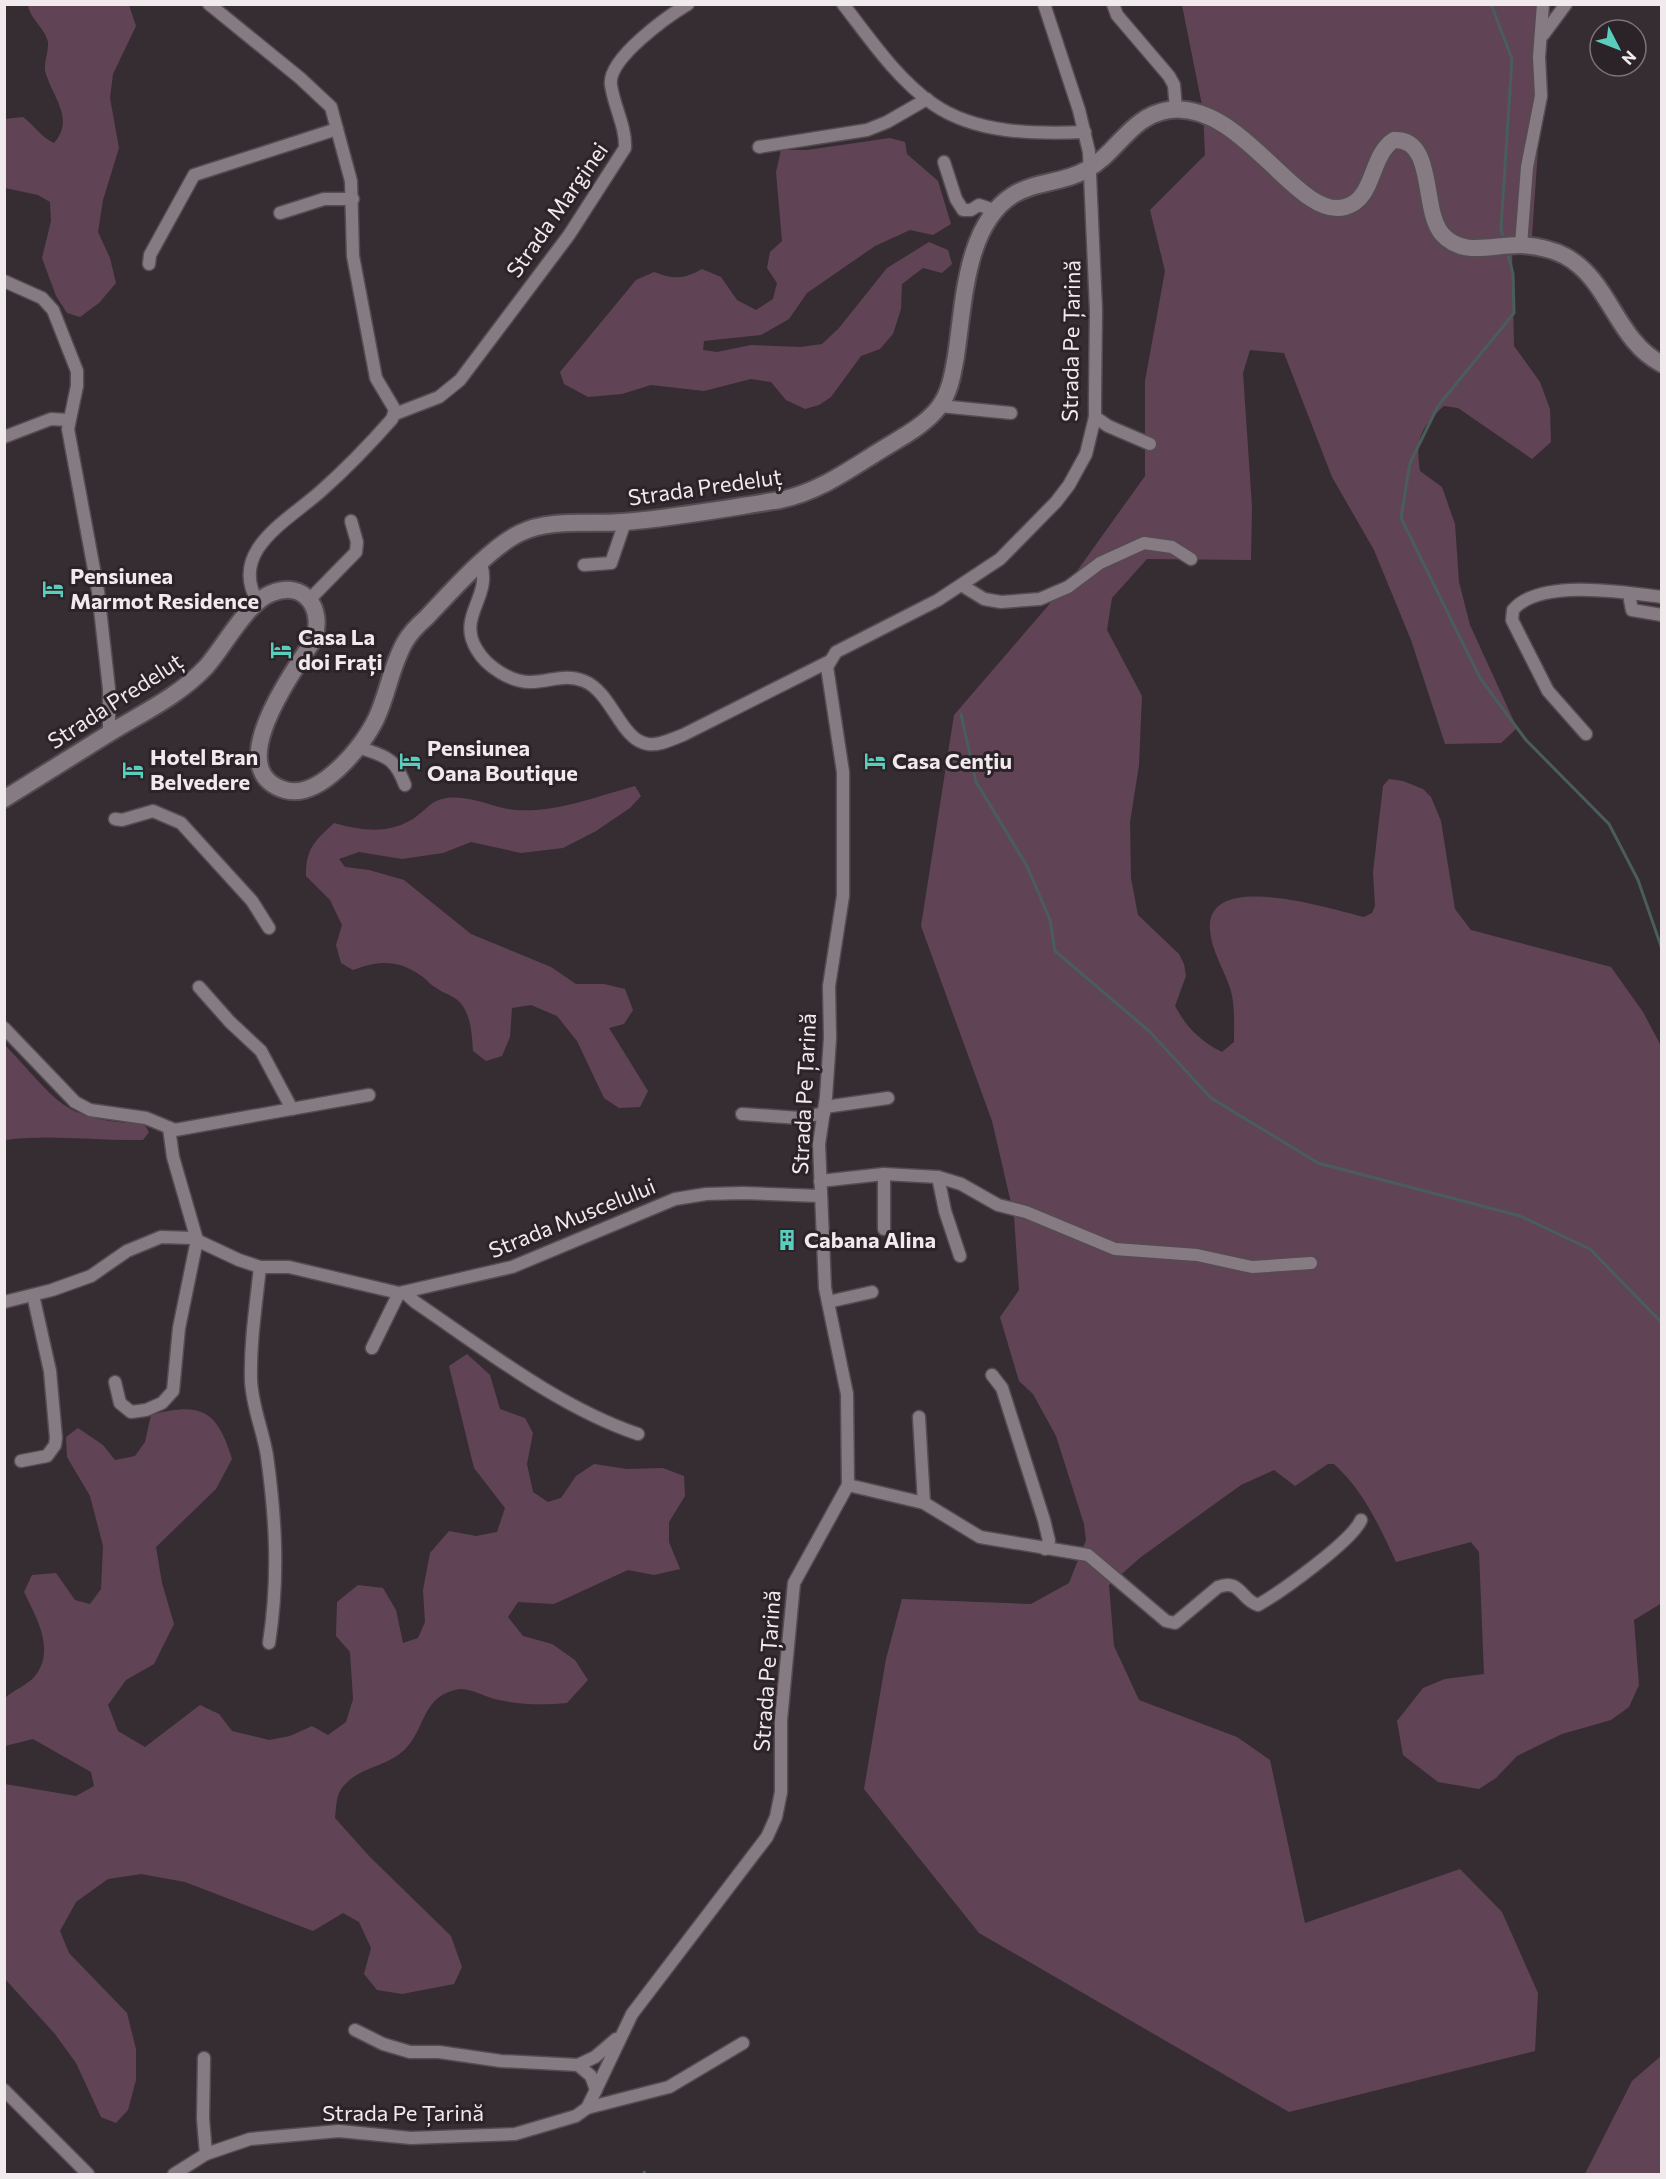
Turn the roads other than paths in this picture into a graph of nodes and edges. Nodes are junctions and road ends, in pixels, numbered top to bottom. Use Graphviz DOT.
graph roads {
  1 [pos="209,4"];
  2 [pos="688,4"];
  3 [pos="843,4"];
  4 [pos="1044,4"];
  5 [pos="1113,4"];
  6 [pos="1544,4"];
  7 [pos="1566,4"];
  8 [pos="1543,34"];
  9 [pos="927,99"];
  10 [pos="1176,110"];
  11 [pos="337,129"];
  12 [pos="1086,132"];
  13 [pos="759,147"];
  14 [pos="944,162"];
  15 [pos="1088,169"];
  16 [pos="353,199"];
  17 [pos="994,210"];
  18 [pos="280,213"];
  19 [pos="1511,246"];
  20 [pos="150,264"];
  21 [pos="4,281"];
  22 [pos="1662,364"];
  23 [pos="940,406"];
  24 [pos="1011,413"];
  25 [pos="395,414"];
  26 [pos="1095,417"];
  27 [pos="68,420"];
  28 [pos="4,437"];
  29 [pos="1150,444"];
  30 [pos="351,521"];
  31 [pos="625,522"];
  32 [pos="1191,559"];
  33 [pos="482,564"];
  34 [pos="584,565"];
  35 [pos="963,586"];
  36 [pos="1632,594"];
  37 [pos="1662,597"];
  38 [pos="309,600"];
  39 [pos="258,602"];
  40 [pos="1662,615"];
  41 [pos="828,662"];
  42 [pos="109,733"];
  43 [pos="1586,734"];
  44 [pos="358,747"];
  45 [pos="405,785"];
  46 [pos="4,800"];
  47 [pos="115,819"];
  48 [pos="269,928"];
  49 [pos="199,987"];
  50 [pos="4,1028"];
  51 [pos="369,1095"];
  52 [pos="888,1098"];
  53 [pos="292,1109"];
  54 [pos="824,1110"];
  55 [pos="742,1114"];
  56 [pos="169,1128"];
  57 [pos="884,1174"];
  58 [pos="938,1177"];
  59 [pos="820,1181"];
  60 [pos="820,1196"];
  61 [pos="884,1229"];
  62 [pos="197,1240"];
  63 [pos="960,1256"];
  64 [pos="1311,1263"];
  65 [pos="260,1267"];
  66 [pos="402,1292"];
  67 [pos="872,1292"];
  68 [pos="33,1295"];
  69 [pos="4,1302"];
  70 [pos="828,1302"];
  71 [pos="372,1348"];
  72 [pos="992,1375"];
  73 [pos="115,1382"];
  74 [pos="919,1417"];
  75 [pos="638,1434"];
  76 [pos="21,1461"];
  77 [pos="848,1485"];
  78 [pos="924,1503"];
  79 [pos="1361,1520"];
  80 [pos="1045,1549"];
  81 [pos="270,1642"];
  82 [pos="355,2030"];
  83 [pos="621,2035"];
  84 [pos="743,2043"];
  85 [pos="204,2058"];
  86 [pos="578,2065"];
  87 [pos="4,2090"];
  88 [pos="596,2090"];
  89 [pos="587,2108"];
  90 [pos="206,2154"];
  91 [pos="88,2175"];
  92 [pos="174,2175"];
  1 -- 11 [label="street"];
  2 -- 25 [label="street, Strada Marginei"];
  3 -- 9 [label="street"];
  4 -- 12 [label="street, Strada Pe Țarină"];
  5 -- 10 [label="street"];
  6 -- 8 [label="street"];
  7 -- 8 [label="street"];
  8 -- 19 [label="street"];
  9 -- 12 [label="street"];
  9 -- 13 [label="street"];
  10 -- 15 [label="main road, Strada Predeluț"];
  10 -- 19 [label="main road, Strada Predeluț"];
  11 -- 16 [label="street"];
  11 -- 20 [label="street"];
  12 -- 15 [label="street, Strada Pe Țarină"];
  14 -- 17 [label="street"];
  15 -- 17 [label="main road, Strada Predeluț"];
  15 -- 26 [label="street, Strada Pe Țarină"];
  16 -- 18 [label="street"];
  16 -- 25 [label="street"];
  17 -- 23 [label="main road, Strada Predeluț"];
  19 -- 22 [label="main road, Strada Predeluț"];
  21 -- 27 [label="street"];
  23 -- 24 [label="street"];
  23 -- 31 [label="main road, Strada Predeluț"];
  25 -- 39 [label="street"];
  26 -- 29 [label="street"];
  26 -- 35 [label="street, Strada Pe Țarină"];
  27 -- 28 [label="street"];
  27 -- 42 [label="street"];
  30 -- 38 [label="street"];
  31 -- 33 [label="main road, Strada Predeluț"];
  31 -- 34 [label="street"];
  32 -- 35 [label="street"];
  33 -- 41 [label="street, Strada Pe Țarină"];
  33 -- 44 [label="main road, Strada Predeluț"];
  35 -- 41 [label="street, Strada Pe Țarină"];
  36 -- 37 [label="street"];
  36 -- 40 [label="street"];
  36 -- 43 [label="street"];
  38 -- 39 [label="main road, Strada Predeluț"];
  38 -- 44 [label="main road, Strada Predeluț"];
  39 -- 42 [label="main road, Strada Predeluț"];
  41 -- 54 [label="street, Strada Pe Țarină"];
  42 -- 46 [label="main road, Strada Predeluț"];
  44 -- 45 [label="street"];
  47 -- 48 [label="street"];
  49 -- 53 [label="street"];
  50 -- 56 [label="street"];
  51 -- 53 [label="street"];
  52 -- 54 [label="street"];
  53 -- 56 [label="street"];
  54 -- 55 [label="street"];
  54 -- 59 [label="street, Strada Pe Țarină"];
  56 -- 62 [label="street"];
  57 -- 58 [label="street"];
  57 -- 59 [label="street"];
  57 -- 61 [label="street"];
  58 -- 63 [label="street"];
  58 -- 64 [label="street"];
  59 -- 60 [label="street, Strada Pe Țarină"];
  60 -- 66 [label="street, Strada Muscelului"];
  60 -- 70 [label="street, Strada Pe Țarină"];
  62 -- 65 [label="street, Strada Muscelului"];
  62 -- 68 [label="street, Strada Muscelului"];
  62 -- 73 [label="street"];
  65 -- 66 [label="street, Strada Muscelului"];
  65 -- 81 [label="street"];
  66 -- 71 [label="street"];
  66 -- 75 [label="street"];
  67 -- 70 [label="street"];
  68 -- 69 [label="street, Strada Muscelului"];
  68 -- 76 [label="street"];
  70 -- 77 [label="street, Strada Pe Țarină"];
  72 -- 80 [label="street"];
  74 -- 78 [label="street"];
  77 -- 78 [label="street"];
  77 -- 83 [label="street, Strada Pe Țarină"];
  78 -- 80 [label="street"];
  79 -- 80 [label="street"];
  82 -- 86 [label="street"];
  83 -- 86 [label="street"];
  83 -- 88 [label="street, Strada Pe Țarină"];
  84 -- 89 [label="street"];
  85 -- 90 [label="street"];
  86 -- 88 [label="street"];
  87 -- 91 [label="street"];
  88 -- 89 [label="street, Strada Pe Țarină"];
  89 -- 90 [label="street, Strada Pe Țarină"];
  90 -- 92 [label="street, Strada Pe Țarină"];
}
